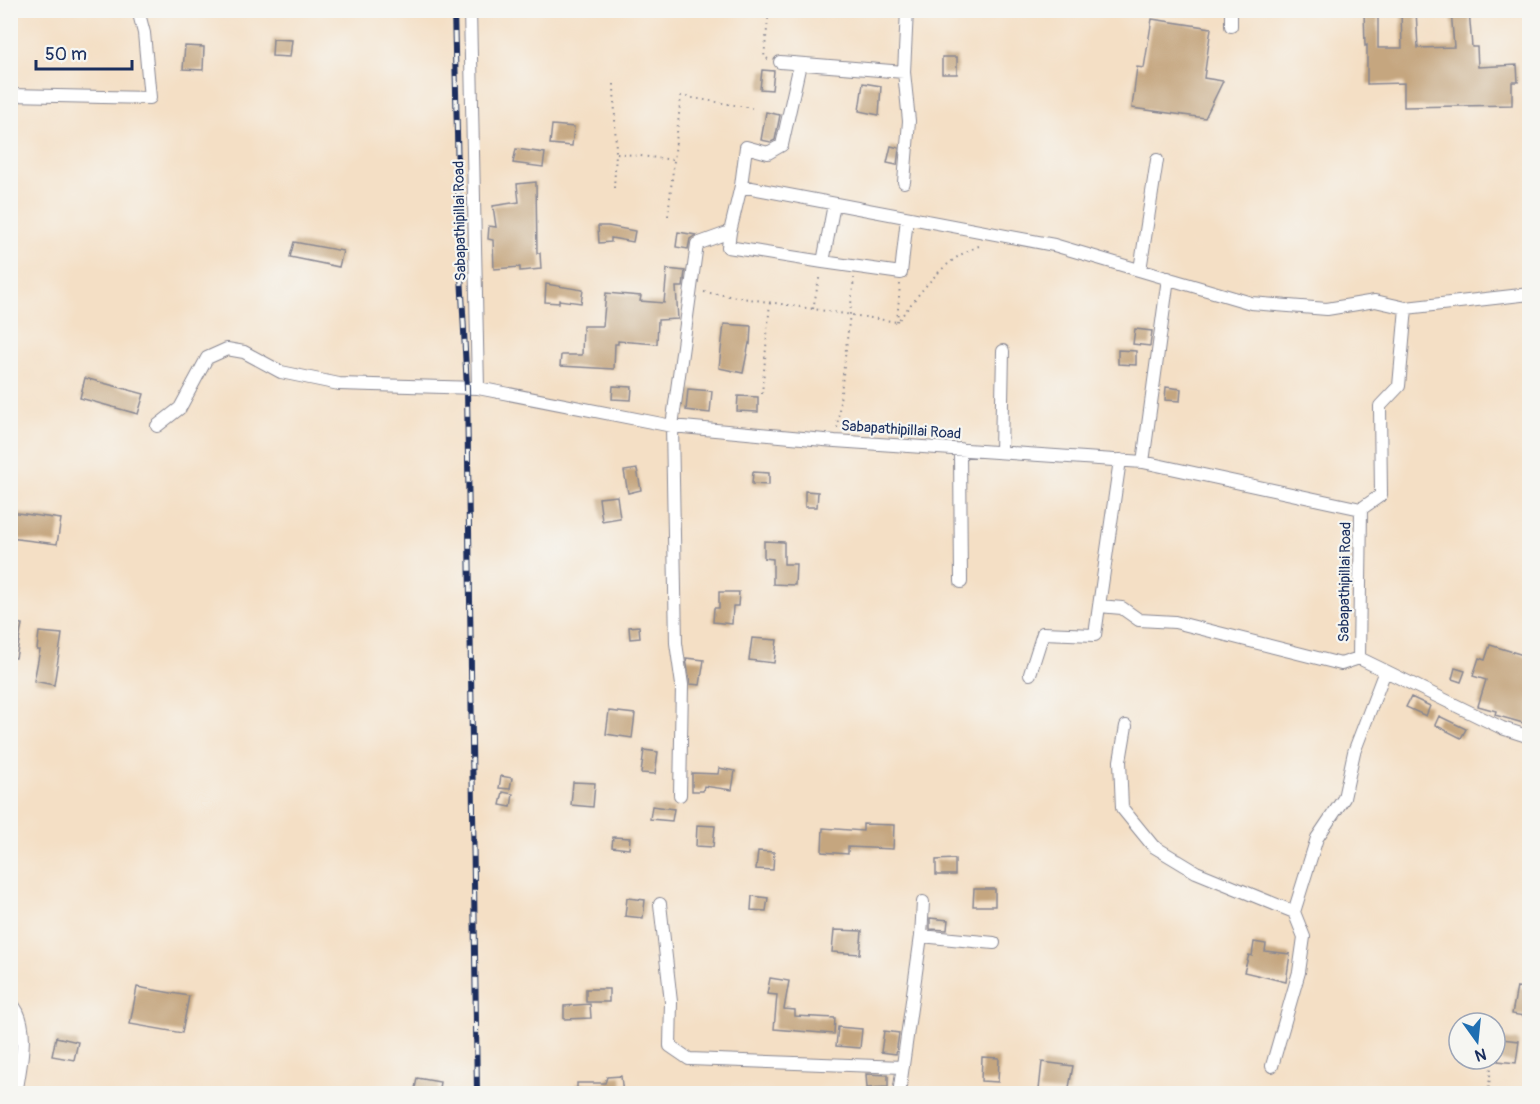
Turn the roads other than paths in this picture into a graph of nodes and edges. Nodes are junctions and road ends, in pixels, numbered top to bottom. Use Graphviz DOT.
graph roads {
  1 [pos="138,10"];
  2 [pos="470,10"];
  3 [pos="907,10"];
  4 [pos="1231,10"];
  5 [pos="1231,27"];
  6 [pos="780,62"];
  7 [pos="800,63"];
  8 [pos="904,72"];
  9 [pos="10,95"];
  10 [pos="1157,160"];
  11 [pos="904,182"];
  12 [pos="741,186"];
  13 [pos="834,204"];
  14 [pos="907,218"];
  15 [pos="730,232"];
  16 [pos="823,262"];
  17 [pos="1140,270"];
  18 [pos="1168,278"];
  19 [pos="1530,294"];
  20 [pos="1406,308"];
  21 [pos="1004,351"];
  22 [pos="478,388"];
  23 [pos="157,426"];
  24 [pos="672,426"];
  25 [pos="960,449"];
  26 [pos="1001,452"];
  27 [pos="1120,460"];
  28 [pos="1143,462"];
  29 [pos="1361,510"];
  30 [pos="961,582"];
  31 [pos="1100,606"];
  32 [pos="1359,658"];
  33 [pos="1385,671"];
  34 [pos="1030,674"];
  35 [pos="1126,726"];
  36 [pos="1530,737"];
  37 [pos="680,795"];
  38 [pos="923,902"];
  39 [pos="660,904"];
  40 [pos="1294,912"];
  41 [pos="921,936"];
  42 [pos="994,943"];
  43 [pos="10,1002"];
  44 [pos="1272,1066"];
  45 [pos="903,1067"];
  46 [pos="16,1094"];
  47 [pos="899,1094"];
  1 -- 9 [label="street"];
  2 -- 22 [label="street, Sabapathipillai Road"];
  3 -- 8 [label="street"];
  4 -- 5 [label="street"];
  6 -- 7 [label="street"];
  7 -- 8 [label="street"];
  7 -- 12 [label="street"];
  8 -- 11 [label="street"];
  10 -- 17 [label="street"];
  12 -- 13 [label="street"];
  12 -- 15 [label="street"];
  13 -- 14 [label="street"];
  13 -- 16 [label="street"];
  14 -- 16 [label="street"];
  14 -- 17 [label="street"];
  15 -- 16 [label="street"];
  15 -- 24 [label="street"];
  17 -- 18 [label="street"];
  18 -- 20 [label="street"];
  18 -- 28 [label="street"];
  19 -- 20 [label="street"];
  20 -- 29 [label="street"];
  21 -- 26 [label="street"];
  22 -- 23 [label="street"];
  22 -- 24 [label="street, Sabapathipillai Road"];
  24 -- 25 [label="street, Sabapathipillai Road"];
  24 -- 37 [label="street"];
  25 -- 26 [label="street, Sabapathipillai Road"];
  25 -- 30 [label="street"];
  26 -- 27 [label="street, Sabapathipillai Road"];
  27 -- 28 [label="street, Sabapathipillai Road"];
  27 -- 31 [label="street"];
  28 -- 29 [label="street, Sabapathipillai Road"];
  29 -- 32 [label="street, Sabapathipillai Road"];
  31 -- 32 [label="street"];
  31 -- 34 [label="street"];
  32 -- 33 [label="street, Sabapathipillai Road"];
  33 -- 36 [label="street, Sabapathipillai Road"];
  33 -- 40 [label="street"];
  35 -- 40 [label="street"];
  38 -- 41 [label="street"];
  39 -- 45 [label="street"];
  40 -- 44 [label="street"];
  41 -- 42 [label="street"];
  41 -- 45 [label="street"];
  43 -- 46 [label="street"];
  45 -- 47 [label="street"];
}
